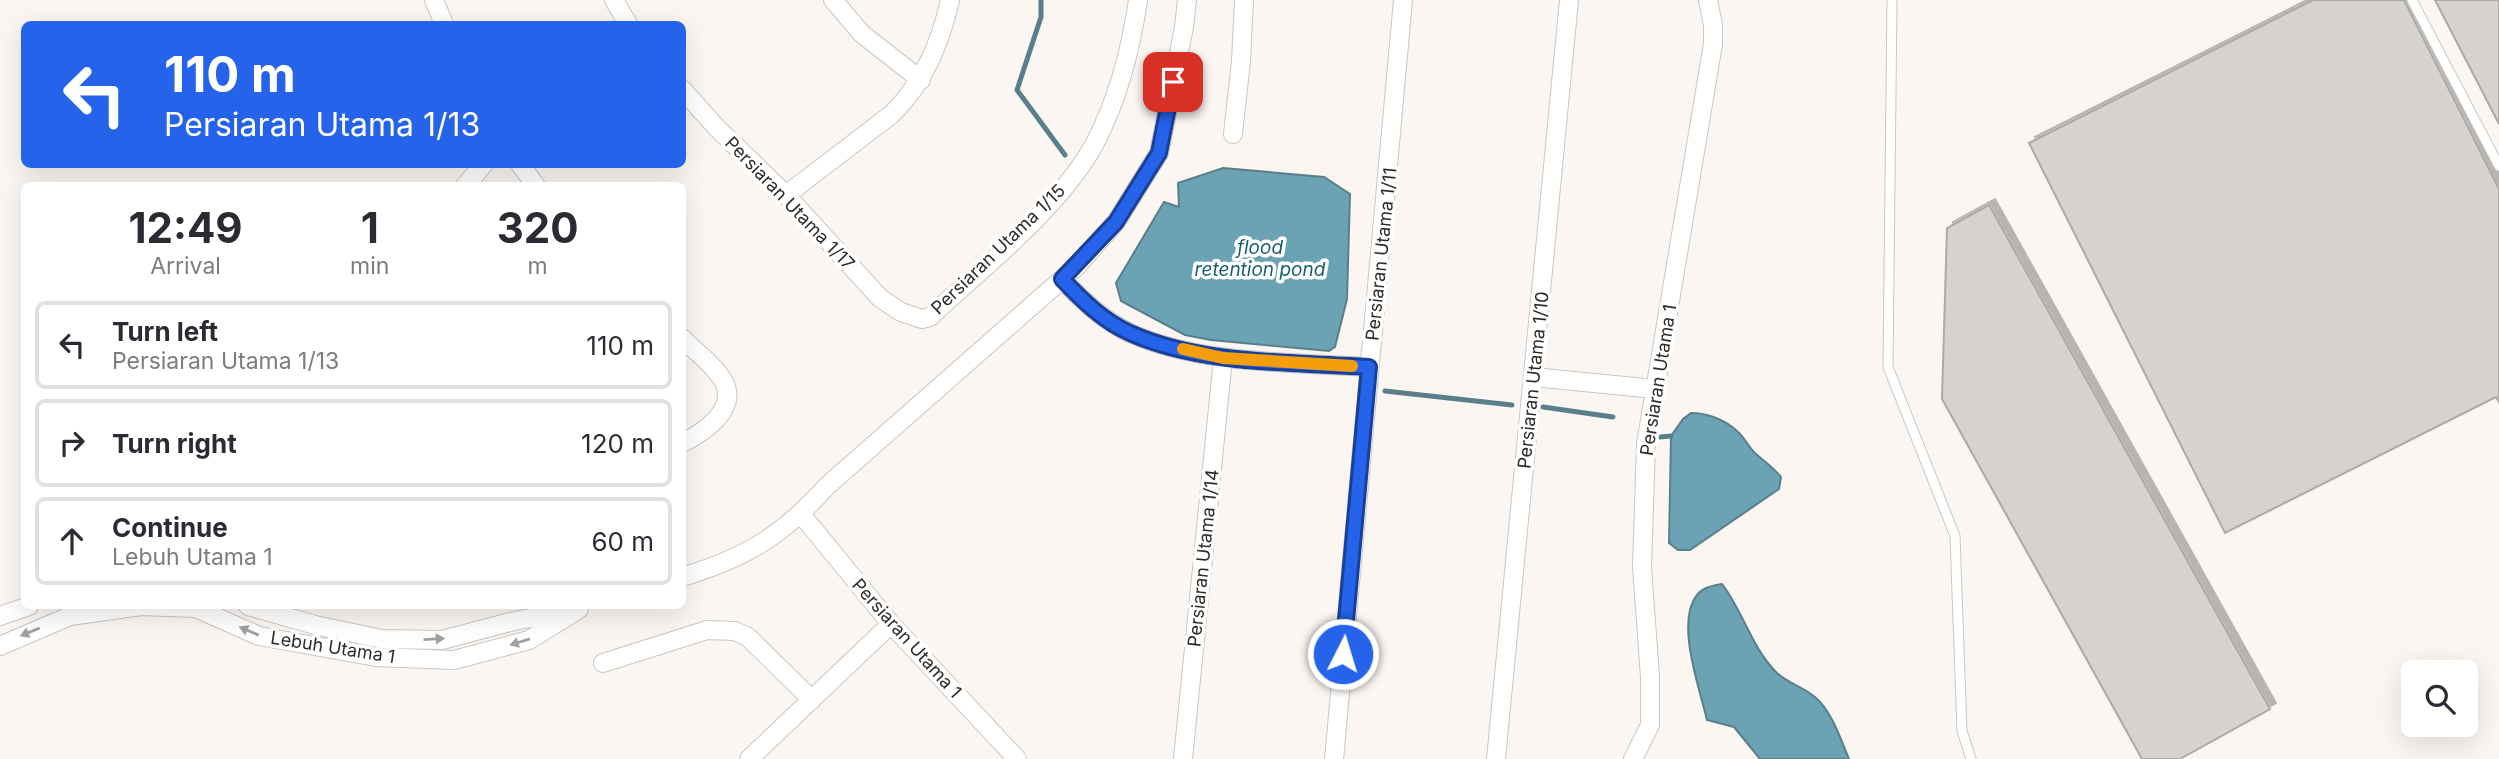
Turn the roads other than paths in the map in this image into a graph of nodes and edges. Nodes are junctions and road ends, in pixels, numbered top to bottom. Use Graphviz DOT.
graph roads {
  1 [pos="434,0"];
  2 [pos="614,0"];
  3 [pos="833,0"];
  4 [pos="950,0"];
  5 [pos="1138,0"];
  6 [pos="1187,0"];
  7 [pos="1244,0"];
  8 [pos="1403,0"];
  9 [pos="1569,0"];
  10 [pos="1709,0"];
  11 [pos="1892,0"];
  12 [pos="2412,0"];
  13 [pos="443,21"];
  14 [pos="626,21"];
  15 [pos="920,80"];
  16 [pos="686,93"];
  17 [pos="1233,134"];
  18 [pos="2499,166"];
  19 [pos="481,168"];
  20 [pos="468,182"];
  21 [pos="786,195"];
  22 [pos="1062,279"];
  23 [pos="901,312"];
  24 [pos="686,342"];
  25 [pos="1223,358"];
  26 [pos="1369,367"];
  27 [pos="1533,377"];
  28 [pos="1655,389"];
  29 [pos="686,440"];
  30 [pos="801,514"];
  31 [pos="686,576"];
  32 [pos="21,609"];
  33 [pos="119,609"];
  34 [pos="197,609"];
  35 [pos="258,609"];
  36 [pos="573,609"];
  37 [pos="580,609"];
  38 [pos="0,616"];
  39 [pos="891,624"];
  40 [pos="0,646"];
  41 [pos="603,663"];
  42 [pos="813,700"];
  43 [pos="749,759"];
  44 [pos="1017,759"];
  45 [pos="1183,759"];
  46 [pos="1334,759"];
  47 [pos="1496,759"];
  48 [pos="1633,759"];
  49 [pos="1971,759"];
  1 -- 13 [label="street"];
  2 -- 14 [label="street"];
  3 -- 15 [label="street"];
  4 -- 15 [label="street"];
  5 -- 23 [label="street, Persiaran Utama 1/15"];
  6 -- 22 [label="street"];
  7 -- 17 [label="street"];
  8 -- 26 [label="street, Persiaran Utama 1/11"];
  9 -- 27 [label="street, Persiaran Utama 1/10"];
  10 -- 28 [label="street, Persiaran Utama 1"];
  11 -- 49 [label="lane"];
  12 -- 18 [label="lane"];
  15 -- 21 [label="street"];
  16 -- 21 [label="street, Persiaran Utama 1/17"];
  19 -- 20 [label="street"];
  21 -- 23 [label="street, Persiaran Utama 1/17"];
  22 -- 25 [label="street"];
  22 -- 30 [label="street"];
  24 -- 29 [label="street"];
  25 -- 26 [label="street"];
  25 -- 45 [label="street, Persiaran Utama 1/14"];
  26 -- 46 [label="street, Persiaran Utama 1/11"];
  27 -- 28 [label="street"];
  27 -- 47 [label="street, Persiaran Utama 1/10"];
  28 -- 48 [label="street, Persiaran Utama 1"];
  30 -- 31 [label="street"];
  30 -- 39 [label="street, Persiaran Utama 1"];
  32 -- 38 [label="street"];
  33 -- 40 [label="street, Lebuh Utama 1, one-way"];
  37 -- 34 [label="street, Lebuh Utama 1, one-way"];
  35 -- 36 [label="street, Lebuh Utama 1, one-way"];
  39 -- 42 [label="street"];
  39 -- 44 [label="street, Persiaran Utama 1"];
  41 -- 42 [label="street"];
  42 -- 43 [label="street"];
}
